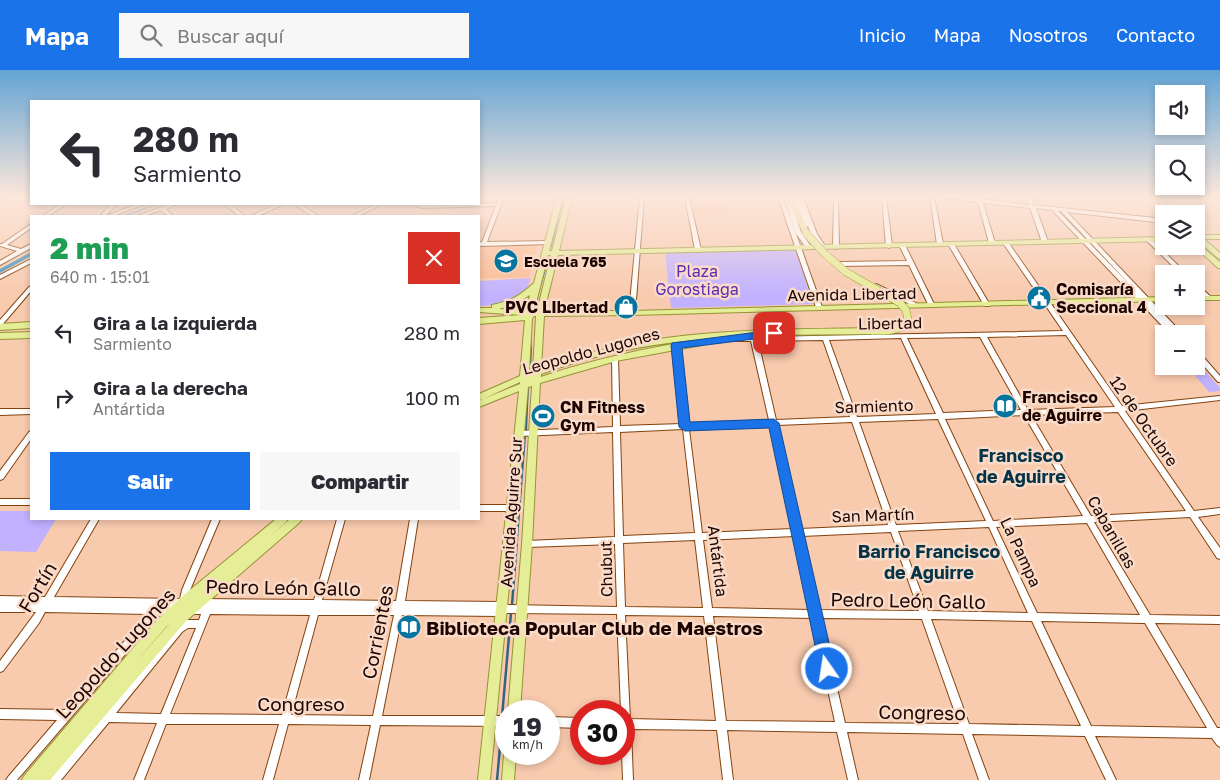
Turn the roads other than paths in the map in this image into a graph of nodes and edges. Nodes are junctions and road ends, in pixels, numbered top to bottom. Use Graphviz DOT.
graph roads {
  1 [pos="25,230"];
  2 [pos="487,230"];
  3 [pos="551,230"];
  4 [pos="560,230"];
  5 [pos="640,230"];
  6 [pos="694,230"];
  7 [pos="792,230"];
  8 [pos="797,230"];
  9 [pos="805,230"];
  10 [pos="810,230"];
  11 [pos="813,230"];
  12 [pos="836,230"];
  13 [pos="887,230"];
  14 [pos="938,230"];
  15 [pos="988,230"];
  16 [pos="1041,230"];
  17 [pos="1075,230"];
  18 [pos="1078,230"];
  19 [pos="1220,237"];
  20 [pos="1205,238"];
  21 [pos="817,239"];
  22 [pos="1148,240"];
  23 [pos="1155,240"];
  24 [pos="1087,241"];
  25 [pos="1045,242"];
  26 [pos="548,243"];
  27 [pos="992,243"];
  28 [pos="1006,243"];
  29 [pos="481,244"];
  30 [pos="940,244"];
  31 [pos="951,244"];
  32 [pos="2,245"];
  33 [pos="902,245"];
  34 [pos="1205,245"];
  35 [pos="888,246"];
  36 [pos="30,247"];
  37 [pos="823,247"];
  38 [pos="836,247"];
  39 [pos="798,248"];
  40 [pos="810,248"];
  41 [pos="1205,248"];
  42 [pos="698,250"];
  43 [pos="22,251"];
  44 [pos="638,251"];
  45 [pos="554,252"];
  46 [pos="545,253"];
  47 [pos="1220,256"];
  48 [pos="30,262"];
  49 [pos="0,263"];
  50 [pos="911,263"];
  51 [pos="840,264"];
  52 [pos="1174,265"];
  53 [pos="1220,266"];
  54 [pos="0,277"];
  55 [pos="539,278"];
  56 [pos="30,289"];
  57 [pos="1205,294"];
  58 [pos="1205,298"];
  59 [pos="1209,298"];
  60 [pos="1220,298"];
  61 [pos="1140,300"];
  62 [pos="1149,300"];
  63 [pos="1155,300"];
  64 [pos="1047,303"];
  65 [pos="987,304"];
  66 [pos="918,306"];
  67 [pos="932,306"];
  68 [pos="819,307"];
  69 [pos="480,309"];
  70 [pos="480,309"];
  71 [pos="632,313"];
  72 [pos="540,314"];
  73 [pos="529,315"];
  74 [pos="498,320"];
  75 [pos="480,322"];
  76 [pos="0,325"];
  77 [pos="1165,325"];
  78 [pos="1171,325"];
  79 [pos="30,326"];
  80 [pos="774,333"];
  81 [pos="1067,333"];
  82 [pos="527,334"];
  83 [pos="982,334"];
  84 [pos="30,335"];
  85 [pos="0,336"];
  86 [pos="903,336"];
  87 [pos="825,338"];
  88 [pos="754,339"];
  89 [pos="714,340"];
  90 [pos="676,346"];
  91 [pos="615,358"];
  92 [pos="1205,363"];
  93 [pos="536,376"];
  94 [pos="1220,380"];
  95 [pos="523,382"];
  96 [pos="480,397"];
  97 [pos="1220,398"];
  98 [pos="480,404"];
  99 [pos="1118,409"];
  100 [pos="0,412"];
  101 [pos="30,412"];
  102 [pos="1026,413"];
  103 [pos="940,417"];
  104 [pos="855,420"];
  105 [pos="774,423"];
  106 [pos="685,427"];
  107 [pos="616,430"];
  108 [pos="526,433"];
  109 [pos="30,435"];
  110 [pos="0,477"];
  111 [pos="0,502"];
  112 [pos="30,502"];
  113 [pos="480,508"];
  114 [pos="511,508"];
  115 [pos="1220,510"];
  116 [pos="1192,514"];
  117 [pos="1088,519"];
  118 [pos="94,520"];
  119 [pos="216,520"];
  120 [pos="282,520"];
  121 [pos="296,520"];
  122 [pos="341,520"];
  123 [pos="414,520"];
  124 [pos="992,524"];
  125 [pos="892,527"];
  126 [pos="799,532"];
  127 [pos="700,536"];
  128 [pos="620,541"];
  129 [pos="527,544"];
  130 [pos="1220,554"];
  131 [pos="0,600"];
  132 [pos="46,605"];
  133 [pos="157,606"];
  134 [pos="194,606"];
  135 [pos="316,607"];
  136 [pos="0,608"];
  137 [pos="399,608"];
  138 [pos="502,609"];
  139 [pos="520,609"];
  140 [pos="622,611"];
  141 [pos="709,613"];
  142 [pos="815,614"];
  143 [pos="926,617"];
  144 [pos="1035,618"];
  145 [pos="1147,619"];
  146 [pos="1220,620"];
  147 [pos="201,624"];
  148 [pos="0,668"];
  149 [pos="515,700"];
  150 [pos="624,700"];
  151 [pos="0,714"];
  152 [pos="68,715"];
  153 [pos="107,716"];
  154 [pos="162,719"];
  155 [pos="284,720"];
  156 [pos="376,721"];
  157 [pos="493,721"];
  158 [pos="635,724"];
  159 [pos="721,726"];
  160 [pos="841,728"];
  161 [pos="967,730"];
  162 [pos="1088,730"];
  163 [pos="1218,736"];
  164 [pos="509,765"];
  165 [pos="627,765"];
  166 [pos="11,780"];
  167 [pos="28,780"];
  168 [pos="42,780"];
  169 [pos="55,780"];
  170 [pos="139,780"];
  171 [pos="268,780"];
  172 [pos="364,780"];
  173 [pos="484,780"];
  174 [pos="508,780"];
  175 [pos="628,780"];
  176 [pos="728,780"];
  177 [pos="853,780"];
  178 [pos="984,780"];
  179 [pos="1111,780"];
  1 -- 32 [label="street"];
  2 -- 29 [label="street"];
  3 -- 26 [label="main road"];
  4 -- 45 [label="main road, Avenida Aguirre Sur"];
  5 -- 44 [label="street"];
  6 -- 42 [label="street"];
  7 -- 39 [label="street"];
  8 -- 40 [label="street"];
  9 -- 80 [label="main road, Leopoldo Lugones, bridge"];
  10 -- 21 [label="street"];
  11 -- 21 [label="street"];
  12 -- 38 [label="street"];
  13 -- 35 [label="street"];
  14 -- 30 [label="street"];
  15 -- 27 [label="street"];
  16 -- 25 [label="street"];
  17 -- 24 [label="street"];
  18 -- 24 [label="street"];
  19 -- 20 [label="main road"];
  21 -- 37 [label="street"];
  22 -- 23 [label="main road"];
  22 -- 24 [label="main road"];
  22 -- 52 [label="street"];
  24 -- 25 [label="main road"];
  24 -- 61 [label="street"];
  24 -- 62 [label="street"];
  25 -- 28 [label="main road"];
  26 -- 29 [label="street"];
  26 -- 46 [label="main road"];
  27 -- 28 [label="main road"];
  27 -- 31 [label="main road"];
  28 -- 64 [label="street, 12 de Octubre"];
  30 -- 31 [label="main road"];
  30 -- 33 [label="main road"];
  31 -- 65 [label="street"];
  32 -- 43 [label="street"];
  33 -- 35 [label="main road"];
  33 -- 50 [label="street"];
  34 -- 47 [label="main road"];
  35 -- 38 [label="main road"];
  36 -- 43 [label="street"];
  37 -- 38 [label="main road"];
  37 -- 40 [label="main road"];
  37 -- 51 [label="street"];
  39 -- 40 [label="main road"];
  39 -- 42 [label="main road"];
  39 -- 68 [label="street"];
  41 -- 53 [label="main road"];
  42 -- 44 [label="main road"];
  43 -- 49 [label="street"];
  44 -- 45 [label="main road"];
  44 -- 71 [label="street"];
  45 -- 46 [label="main road"];
  45 -- 72 [label="main road, Avenida Aguirre Sur"];
  46 -- 55 [label="main road"];
  48 -- 54 [label="street"];
  50 -- 51 [label="street"];
  50 -- 67 [label="street"];
  51 -- 66 [label="street"];
  55 -- 69 [label="main road"];
  55 -- 73 [label="main road"];
  56 -- 76 [label="street"];
  57 -- 59 [label="street"];
  58 -- 59 [label="main road"];
  59 -- 60 [label="main road"];
  61 -- 62 [label="main road, Avenida Libertad"];
  61 -- 64 [label="main road, Avenida Libertad"];
  61 -- 77 [label="street"];
  62 -- 63 [label="main road, Avenida Libertad"];
  62 -- 78 [label="street"];
  64 -- 65 [label="main road, Avenida Libertad"];
  64 -- 81 [label="street, 12 de Octubre"];
  65 -- 67 [label="main road, Avenida Libertad"];
  66 -- 67 [label="main road, Avenida Libertad"];
  66 -- 68 [label="main road, Avenida Libertad"];
  68 -- 71 [label="main road, Avenida Libertad"];
  70 -- 73 [label="main road, Avenida Libertad"];
  71 -- 72 [label="main road, Avenida Libertad"];
  72 -- 73 [label="main road, Avenida Libertad"];
  72 -- 93 [label="main road, Avenida Aguirre Sur"];
  73 -- 74 [label="main road, Avenida Libertad"];
  73 -- 82 [label="main road"];
  74 -- 75 [label="main road, Avenida Libertad"];
  74 -- 82 [label="main road"];
  76 -- 79 [label="main road"];
  80 -- 89 [label="main road"];
  80 -- 93 [label="main road, Leopoldo Lugones"];
  81 -- 83 [label="street, Libertad"];
  81 -- 99 [label="street, 12 de Octubre"];
  82 -- 95 [label="main road"];
  83 -- 86 [label="street, Libertad"];
  83 -- 102 [label="street, Cabanillas"];
  84 -- 85 [label="main road"];
  86 -- 87 [label="street, Libertad"];
  86 -- 103 [label="street, La Pampa"];
  87 -- 88 [label="street, Libertad"];
  87 -- 104 [label="street"];
  88 -- 89 [label="street, Libertad"];
  88 -- 105 [label="street"];
  89 -- 90 [label="main road, Leopoldo Lugones"];
  90 -- 91 [label="main road, Leopoldo Lugones"];
  90 -- 106 [label="street, Antártida"];
  91 -- 93 [label="main road, Leopoldo Lugones"];
  91 -- 107 [label="street, Chubut"];
  92 -- 94 [label="street"];
  93 -- 95 [label="main road, Leopoldo Lugones"];
  93 -- 108 [label="main road, Avenida Aguirre Sur"];
  95 -- 96 [label="main road, Leopoldo Lugones"];
  95 -- 98 [label="main road, Leopoldo Lugones"];
  95 -- 108 [label="main road"];
  97 -- 99 [label="street, Sarmiento"];
  99 -- 102 [label="street, Sarmiento"];
  99 -- 116 [label="street, 12 de Octubre"];
  100 -- 101 [label="street"];
  102 -- 103 [label="street, Sarmiento"];
  102 -- 117 [label="street, Cabanillas"];
  103 -- 104 [label="street, Sarmiento"];
  103 -- 124 [label="street, La Pampa"];
  104 -- 105 [label="street, Sarmiento"];
  104 -- 125 [label="street"];
  105 -- 106 [label="street, Sarmiento"];
  105 -- 126 [label="street"];
  106 -- 107 [label="street, Sarmiento"];
  106 -- 127 [label="street, Antártida"];
  107 -- 108 [label="street, Sarmiento"];
  107 -- 128 [label="street, Chubut"];
  108 -- 114 [label="main road"];
  108 -- 129 [label="main road, Avenida Aguirre Sur"];
  109 -- 110 [label="street"];
  111 -- 112 [label="street"];
  113 -- 114 [label="street"];
  114 -- 138 [label="main road"];
  115 -- 116 [label="street, San Martín"];
  116 -- 117 [label="street, San Martín"];
  116 -- 130 [label="street, 12 de Octubre"];
  117 -- 124 [label="street, San Martín"];
  117 -- 145 [label="street, Cabanillas"];
  118 -- 132 [label="street, Fortín"];
  119 -- 134 [label="street"];
  120 -- 134 [label="main road, Leopoldo Lugones"];
  121 -- 134 [label="main road, Leopoldo Lugones"];
  122 -- 135 [label="street"];
  123 -- 137 [label="street, Corrientes"];
  124 -- 125 [label="street, San Martín"];
  124 -- 144 [label="street, La Pampa"];
  125 -- 126 [label="street, San Martín"];
  125 -- 143 [label="street"];
  126 -- 127 [label="street, San Martín"];
  126 -- 142 [label="street"];
  127 -- 128 [label="street, San Martín"];
  127 -- 141 [label="street, Antártida"];
  128 -- 129 [label="street, San Martín"];
  128 -- 140 [label="street, Chubut"];
  129 -- 139 [label="main road, Avenida Aguirre Sur"];
  131 -- 132 [label="street, Pedro León Gallo"];
  132 -- 133 [label="street, Pedro León Gallo"];
  132 -- 136 [label="street, Pedro León Gallo"];
  132 -- 148 [label="street, Fortín"];
  133 -- 134 [label="street, Pedro León Gallo"];
  133 -- 152 [label="street"];
  134 -- 135 [label="street, Pedro León Gallo"];
  134 -- 147 [label="street"];
  134 -- 167 [label="main road, Leopoldo Lugones"];
  134 -- 168 [label="main road, Leopoldo Lugones"];
  135 -- 137 [label="street, Pedro León Gallo"];
  135 -- 155 [label="street"];
  137 -- 138 [label="street, Pedro León Gallo"];
  137 -- 156 [label="street, Corrientes"];
  138 -- 139 [label="street, Pedro León Gallo"];
  138 -- 157 [label="main road"];
  139 -- 140 [label="street, Pedro León Gallo"];
  139 -- 149 [label="main road, Avenida Aguirre Sur"];
  140 -- 141 [label="street, Pedro León Gallo"];
  140 -- 150 [label="street, Chubut"];
  141 -- 142 [label="street, Pedro León Gallo"];
  141 -- 159 [label="street, Antártida"];
  142 -- 143 [label="street, Pedro León Gallo"];
  142 -- 160 [label="street"];
  143 -- 144 [label="street, Pedro León Gallo"];
  143 -- 161 [label="street"];
  144 -- 145 [label="street, Pedro León Gallo"];
  144 -- 162 [label="street, La Pampa"];
  145 -- 146 [label="street, Pedro León Gallo"];
  145 -- 163 [label="street, Cabanillas"];
  147 -- 153 [label="street"];
  147 -- 154 [label="street"];
  151 -- 152 [label="street"];
  152 -- 166 [label="street"];
  153 -- 154 [label="street, Congreso"];
  153 -- 169 [label="street"];
  154 -- 155 [label="street, Congreso"];
  154 -- 170 [label="street"];
  155 -- 156 [label="street, Congreso"];
  155 -- 171 [label="street"];
  156 -- 157 [label="street, Congreso"];
  156 -- 172 [label="street, Corrientes"];
  157 -- 173 [label="main road"];
  158 -- 159 [label="street, Congreso"];
  159 -- 160 [label="street, Congreso"];
  159 -- 176 [label="street, Antártida"];
  160 -- 161 [label="street, Congreso"];
  160 -- 177 [label="street"];
  161 -- 162 [label="street, Congreso"];
  161 -- 178 [label="street"];
  162 -- 163 [label="street, Congreso"];
  162 -- 179 [label="street, La Pampa"];
  164 -- 174 [label="main road"];
  165 -- 175 [label="street, Chubut"];
}
